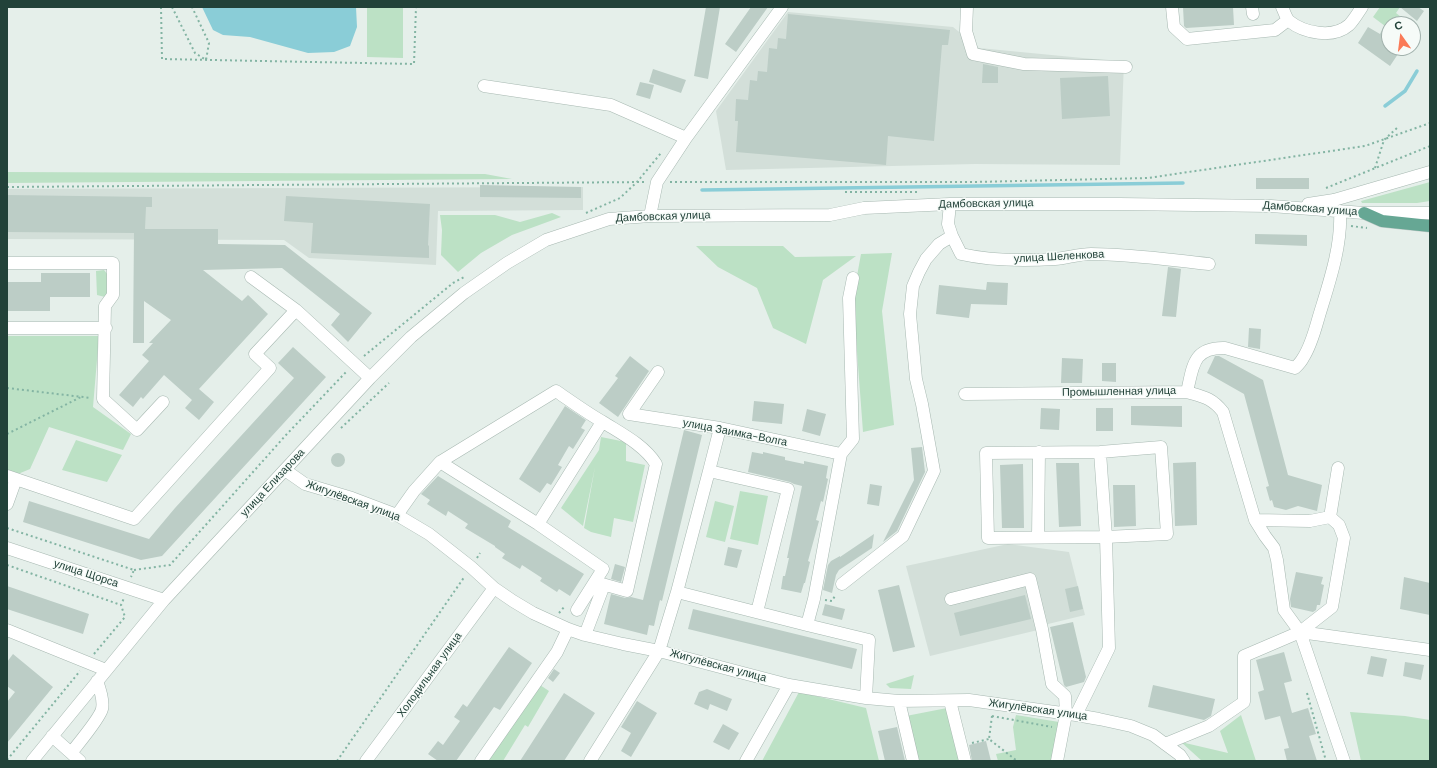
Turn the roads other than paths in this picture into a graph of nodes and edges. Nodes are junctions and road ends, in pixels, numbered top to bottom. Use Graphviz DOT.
graph roads {
  1 [pos="782,7"];
  2 [pos="967,7"];
  3 [pos="1172,7"];
  4 [pos="1282,7"];
  5 [pos="1362,7"];
  6 [pos="1288,20"];
  7 [pos="1126,67"];
  8 [pos="484,86"];
  9 [pos="686,138"];
  10 [pos="1430,172"];
  11 [pos="950,204"];
  12 [pos="1286,207"];
  13 [pos="1340,211"];
  14 [pos="1364,213"];
  15 [pos="1430,214"];
  16 [pos="650,216"];
  17 [pos="1430,226"];
  18 [pos="952,236"];
  19 [pos="546,240"];
  20 [pos="7,263"];
  21 [pos="1209,264"];
  22 [pos="251,277"];
  23 [pos="853,278"];
  24 [pos="296,310"];
  25 [pos="7,328"];
  26 [pos="106,328"];
  27 [pos="658,372"];
  28 [pos="370,378"];
  29 [pos="1187,392"];
  30 [pos="965,394"];
  31 [pos="162,402"];
  32 [pos="602,422"];
  33 [pos="720,428"];
  34 [pos="1039,452"];
  35 [pos="1100,452"];
  36 [pos="841,454"];
  37 [pos="440,462"];
  38 [pos="1338,468"];
  39 [pos="285,470"];
  40 [pos="709,471"];
  41 [pos="11,477"];
  42 [pos="7,504"];
  43 [pos="397,515"];
  44 [pos="1330,517"];
  45 [pos="1255,520"];
  46 [pos="538,524"];
  47 [pos="1038,537"];
  48 [pos="1106,537"];
  49 [pos="7,548"];
  50 [pos="599,584"];
  51 [pos="842,584"];
  52 [pos="494,588"];
  53 [pos="677,592"];
  54 [pos="951,599"];
  55 [pos="164,600"];
  56 [pos="572,607"];
  57 [pos="757,612"];
  58 [pos="807,624"];
  59 [pos="568,629"];
  60 [pos="7,630"];
  61 [pos="1300,632"];
  62 [pos="585,635"];
  63 [pos="1430,650"];
  64 [pos="659,651"];
  65 [pos="106,670"];
  66 [pos="97,681"];
  67 [pos="789,685"];
  68 [pos="866,698"];
  69 [pos="899,701"];
  70 [pos="950,701"];
  71 [pos="1071,714"];
  72 [pos="52,736"];
  73 [pos="1165,744"];
  74 [pos="71,753"];
  75 [pos="32,761"];
  76 [pos="80,761"];
  77 [pos="366,761"];
  78 [pos="481,761"];
  79 [pos="590,761"];
  80 [pos="746,761"];
  81 [pos="913,761"];
  82 [pos="965,761"];
  83 [pos="1057,761"];
  84 [pos="1184,761"];
  85 [pos="1344,761"];
  1 -- 9 [label="street"];
  2 -- 7 [label="street"];
  3 -- 6 [label="street"];
  4 -- 6 [label="street"];
  5 -- 6 [label="street"];
  8 -- 9 [label="street"];
  9 -- 16 [label="street"];
  10 -- 12 [label="street"];
  11 -- 12 [label="street, Дамбовская улица"];
  11 -- 16 [label="street, Дамбовская улица"];
  11 -- 18 [label="street, улица Шеленкова"];
  12 -- 13 [label="street, Дамбовская улица"];
  13 -- 14 [label="street, Дамбовская улица"];
  13 -- 29 [label="street, Промышленная улица"];
  14 -- 15 [label="street, Дамбовская улица"];
  14 -- 17 [label="main road"];
  16 -- 19 [label="street, Дамбовская улица"];
  18 -- 21 [label="street, улица Шеленкова"];
  18 -- 51 [label="street"];
  19 -- 28 [label="street, улица Елизарова"];
  20 -- 26 [label="street"];
  22 -- 24 [label="street"];
  23 -- 36 [label="street"];
  24 -- 28 [label="street"];
  24 -- 41 [label="street"];
  25 -- 26 [label="street"];
  26 -- 31 [label="street"];
  27 -- 33 [label="street, улица Заимка-Волга"];
  28 -- 39 [label="street, улица Елизарова"];
  29 -- 30 [label="street, Промышленная улица"];
  29 -- 45 [label="street"];
  32 -- 37 [label="street"];
  32 -- 46 [label="street"];
  32 -- 50 [label="street"];
  33 -- 36 [label="street, улица Заимка-Волга"];
  33 -- 40 [label="street"];
  34 -- 35 [label="street"];
  34 -- 47 [label="street"];
  34 -- 47 [label="street"];
  35 -- 48 [label="street"];
  35 -- 48 [label="street"];
  36 -- 58 [label="street"];
  37 -- 43 [label="street"];
  37 -- 46 [label="street"];
  38 -- 44 [label="street"];
  39 -- 43 [label="street, Жигулёвская улица"];
  39 -- 55 [label="street, улица Елизарова"];
  40 -- 53 [label="street"];
  40 -- 57 [label="street"];
  41 -- 42 [label="street"];
  43 -- 52 [label="street, Жигулёвская улица"];
  44 -- 45 [label="street"];
  44 -- 61 [label="street"];
  45 -- 61 [label="street"];
  46 -- 50 [label="street"];
  47 -- 48 [label="street"];
  48 -- 71 [label="street"];
  49 -- 55 [label="street, улица Щорса"];
  50 -- 56 [label="street"];
  50 -- 62 [label="street"];
  52 -- 59 [label="street, Жигулёвская улица"];
  52 -- 77 [label="street, Холодильная улица"];
  53 -- 57 [label="street"];
  53 -- 64 [label="street"];
  54 -- 71 [label="street"];
  55 -- 65 [label="street, улица Елизарова"];
  57 -- 58 [label="street"];
  58 -- 68 [label="street"];
  59 -- 62 [label="street, Жигулёвская улица"];
  59 -- 78 [label="street"];
  60 -- 65 [label="street"];
  61 -- 63 [label="street"];
  61 -- 73 [label="street"];
  61 -- 85 [label="street"];
  62 -- 64 [label="street, Жигулёвская улица"];
  64 -- 67 [label="street, Жигулёвская улица"];
  64 -- 79 [label="street"];
  65 -- 66 [label="street, улица Елизарова"];
  66 -- 72 [label="street, улица Елизарова"];
  66 -- 74 [label="street"];
  67 -- 68 [label="street, Жигулёвская улица"];
  67 -- 80 [label="street"];
  68 -- 69 [label="street, Жигулёвская улица"];
  69 -- 70 [label="street, Жигулёвская улица"];
  69 -- 81 [label="street"];
  70 -- 71 [label="street, Жигулёвская улица"];
  70 -- 82 [label="street"];
  71 -- 73 [label="street, Жигулёвская улица"];
  71 -- 83 [label="street"];
  72 -- 74 [label="street"];
  72 -- 75 [label="street, улица Елизарова"];
  73 -- 84 [label="street, Жигулёвская улица"];
  74 -- 76 [label="street"];
}
